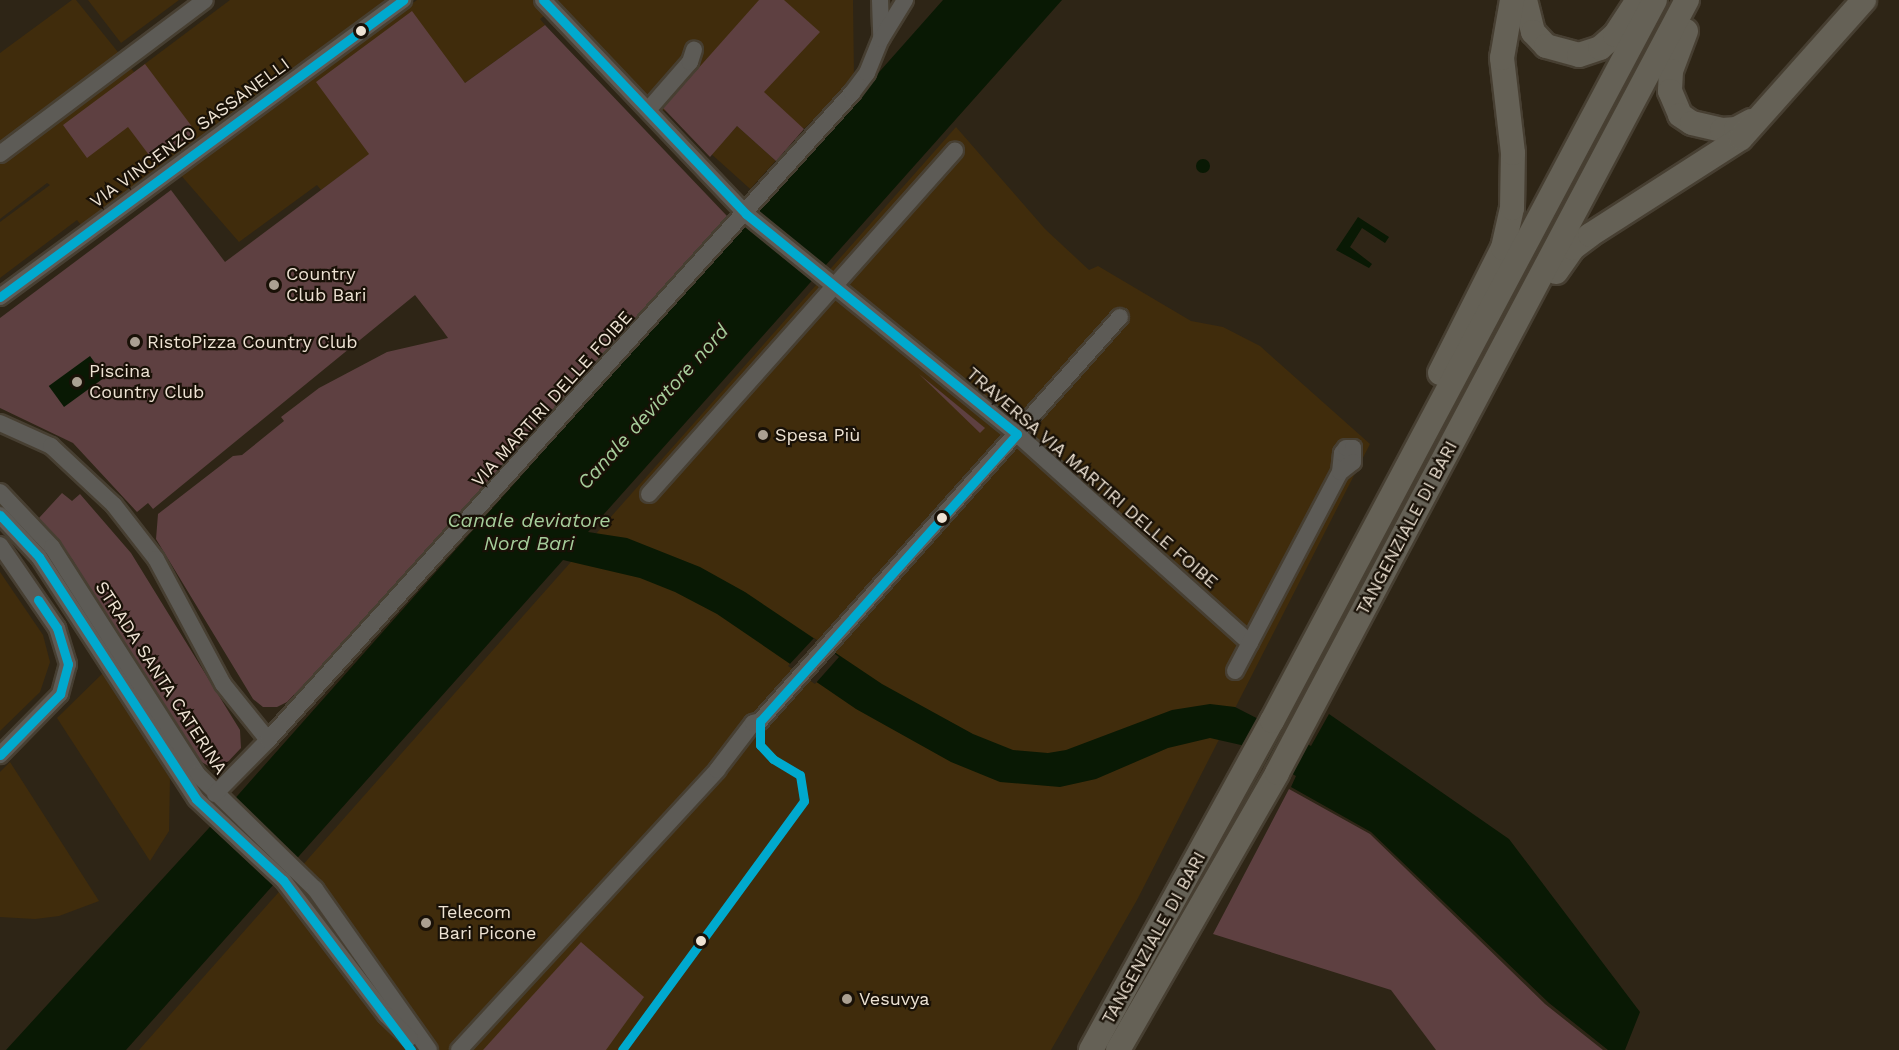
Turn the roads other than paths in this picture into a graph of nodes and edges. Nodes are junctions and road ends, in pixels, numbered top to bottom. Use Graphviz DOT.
graph roads {
  1 [pos="205,0"];
  2 [pos="403,0"];
  3 [pos="543,0"];
  4 [pos="880,0"];
  5 [pos="905,0"];
  6 [pos="1512,0"];
  7 [pos="1525,0"];
  8 [pos="1638,0"];
  9 [pos="1655,0"];
  10 [pos="1687,0"];
  11 [pos="1702,0"];
  12 [pos="1864,4"];
  13 [pos="881,39"];
  14 [pos="694,50"];
  15 [pos="648,110"];
  16 [pos="1763,113"];
  17 [pos="955,151"];
  18 [pos="0,154"];
  19 [pos="746,214"];
  20 [pos="828,281"];
  21 [pos="0,297"];
  22 [pos="1120,317"];
  23 [pos="1498,354"];
  24 [pos="0,423"];
  25 [pos="1017,434"];
  26 [pos="1340,472"];
  27 [pos="0,492"];
  28 [pos="1394,493"];
  29 [pos="649,494"];
  30 [pos="0,515"];
  31 [pos="0,545"];
  32 [pos="1250,643"];
  33 [pos="1235,671"];
  34 [pos="268,740"];
  35 [pos="0,755"];
  36 [pos="218,798"];
  37 [pos="289,874"];
  38 [pos="420,1048"];
  39 [pos="436,1050"];
  40 [pos="459,1050"];
  41 [pos="1091,1050"];
  42 [pos="1118,1050"];
  1 -- 18 [label="street"];
  2 -- 21 [label="street, VIA VINCENZO SASSANELLI"];
  3 -- 15 [label="street"];
  4 -- 13 [label="street"];
  5 -- 13 [label="street"];
  6 -- 28 [label="highway"];
  7 -- 8 [label="highway"];
  9 -- 28 [label="highway, TANGENZIALE DI BARI"];
  10 -- 23 [label="highway, TANGENZIALE DI BARI"];
  11 -- 16 [label="highway"];
  12 -- 16 [label="highway"];
  13 -- 19 [label="street, VIA MARTIRI DELLE FOIBE"];
  14 -- 15 [label="street"];
  15 -- 19 [label="street"];
  16 -- 23 [label="highway"];
  17 -- 20 [label="street"];
  19 -- 20 [label="street"];
  19 -- 34 [label="street, VIA MARTIRI DELLE FOIBE"];
  20 -- 25 [label="street, TRAVERSA VIA MARTIRI DELLE FOIBE"];
  20 -- 29 [label="street"];
  22 -- 25 [label="street"];
  23 -- 42 [label="highway, TANGENZIALE DI BARI"];
  24 -- 34 [label="street"];
  25 -- 32 [label="street, TRAVERSA VIA MARTIRI DELLE FOIBE"];
  25 -- 40 [label="street"];
  26 -- 32 [label="street"];
  27 -- 36 [label="street, STRADA SANTA CATERINA"];
  28 -- 41 [label="highway, TANGENZIALE DI BARI"];
  30 -- 37 [label="street, STRADA SANTA CATERINA"];
  31 -- 35 [label="street"];
  32 -- 33 [label="street"];
  34 -- 36 [label="street, VIA MARTIRI DELLE FOIBE"];
  36 -- 37 [label="street, STRADA SANTA CATERINA"];
  37 -- 38 [label="street, STRADA SANTA CATERINA"];
  37 -- 38 [label="street, STRADA SANTA CATERINA"];
  38 -- 39 [label="street"];
}
